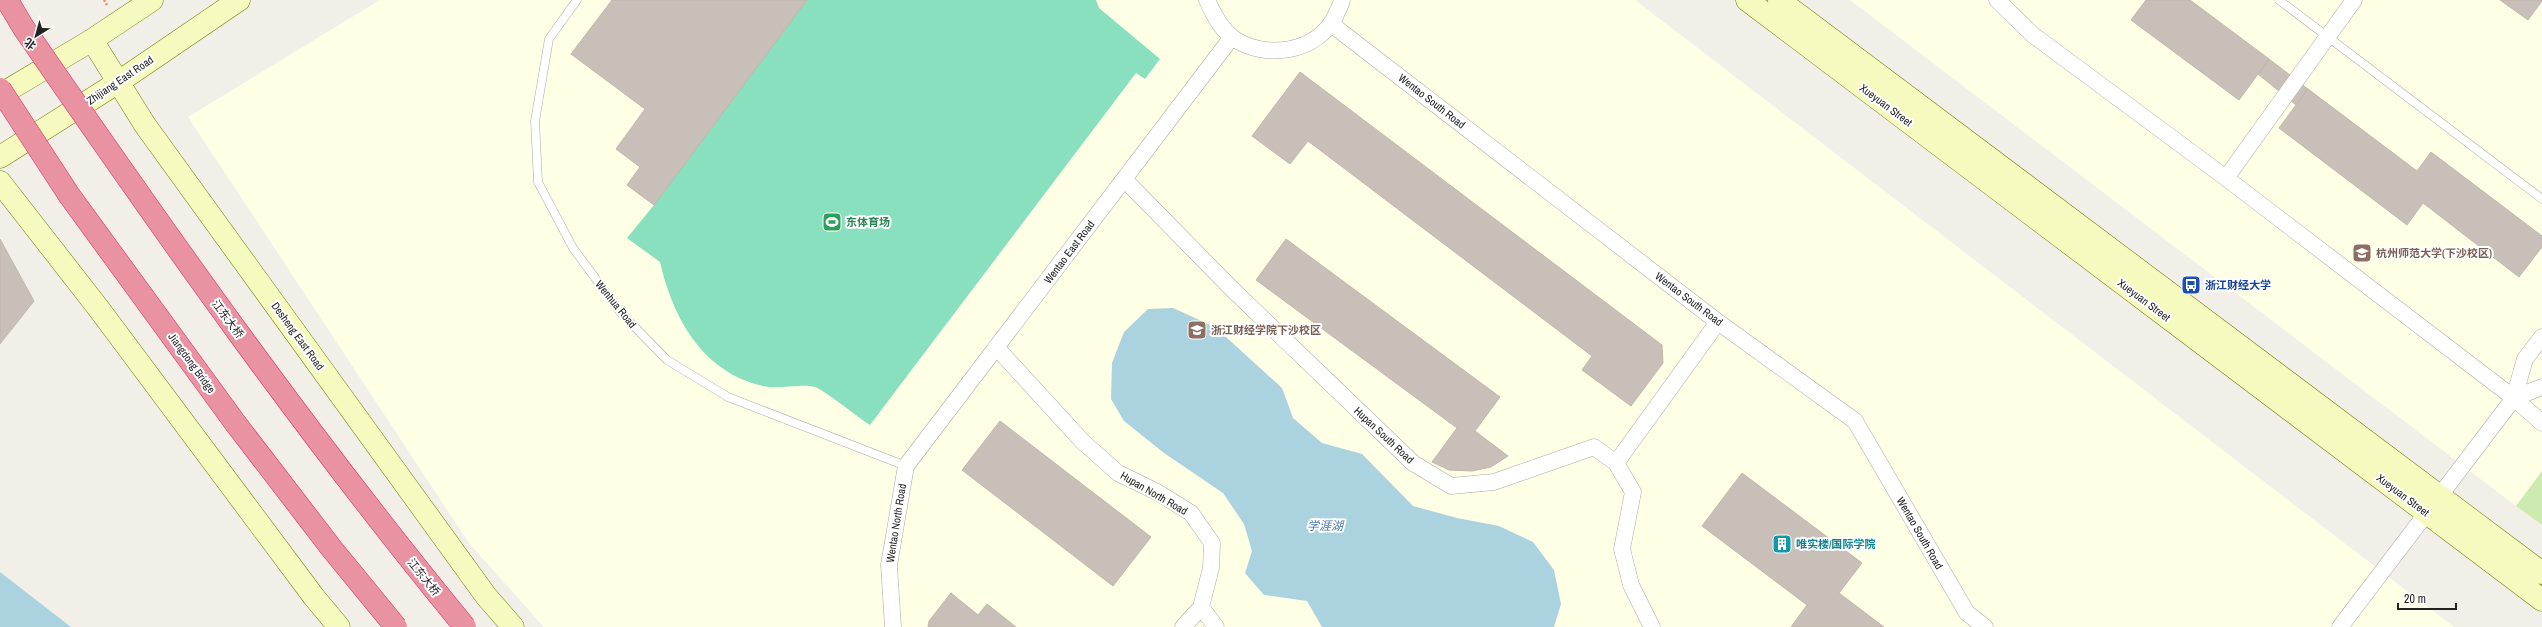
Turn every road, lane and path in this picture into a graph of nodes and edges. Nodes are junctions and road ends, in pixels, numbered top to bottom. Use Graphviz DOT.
graph roads {
  1 [pos="7,0"];
  2 [pos="152,0"];
  3 [pos="239,0"];
  4 [pos="577,0"];
  5 [pos="1207,0"];
  6 [pos="1342,0"];
  7 [pos="1747,0"];
  8 [pos="1779,0"];
  9 [pos="1997,0"];
  10 [pos="2279,0"];
  11 [pos="2354,0"];
  12 [pos="1331,24"];
  13 [pos="2327,36"];
  14 [pos="1232,37"];
  15 [pos="92,40"];
  16 [pos="117,83"];
  17 [pos="0,89"];
  18 [pos="0,95"];
  19 [pos="0,157"];
  20 [pos="2226,178"];
  21 [pos="1124,180"];
  22 [pos="0,182"];
  23 [pos="2542,199"];
  24 [pos="1718,322"];
  25 [pos="2542,337"];
  26 [pos="996,347"];
  27 [pos="2542,387"];
  28 [pos="2514,398"];
  29 [pos="2542,423"];
  30 [pos="1616,463"];
  31 [pos="906,466"];
  32 [pos="2440,494"];
  33 [pos="2426,513"];
  34 [pos="2542,572"];
  35 [pos="2542,600"];
  36 [pos="1201,607"];
  37 [pos="339,627"];
  38 [pos="396,627"];
  39 [pos="465,627"];
  40 [pos="513,627"];
  41 [pos="893,627"];
  42 [pos="1183,627"];
  43 [pos="1216,627"];
  44 [pos="1652,627"];
  45 [pos="1985,627"];
  46 [pos="2340,627"];
  1 -- 39 [label="highway, 江东大桥, bridge"];
  2 -- 15 [label="main road"];
  3 -- 16 [label="main road, Zhijiang East Road"];
  4 -- 31 [label="lane, Wenhua Road"];
  5 -- 14 [label="street"];
  6 -- 12 [label="street"];
  7 -- 33 [label="main road, Xueyuan Street"];
  8 -- 32 [label="main road"];
  9 -- 20 [label="street"];
  10 -- 13 [label="lane"];
  11 -- 13 [label="street"];
  12 -- 14 [label="street"];
  12 -- 24 [label="street, Wentao South Road"];
  13 -- 20 [label="street"];
  13 -- 23 [label="lane"];
  14 -- 21 [label="street, Wentao East Road"];
  15 -- 16 [label="main road, Desheng East Road"];
  15 -- 18 [label="main road"];
  16 -- 19 [label="main road, Zhijiang East Road"];
  16 -- 40 [label="main road, Desheng East Road"];
  17 -- 38 [label="highway, Jiangdong Bridge, bridge"];
  20 -- 28 [label="street"];
  21 -- 26 [label="street, Wentao East Road"];
  21 -- 30 [label="street, Hupan South Road"];
  22 -- 37 [label="main road"];
  24 -- 30 [label="street"];
  24 -- 45 [label="street, Wentao South Road"];
  25 -- 28 [label="street"];
  26 -- 31 [label="street, Wentao East Road"];
  26 -- 36 [label="street, Hupan North Road"];
  27 -- 28 [label="street"];
  28 -- 29 [label="street"];
  28 -- 32 [label="street"];
  30 -- 44 [label="street, Hupan South Road"];
  31 -- 41 [label="street, Wentao North Road"];
  32 -- 33 [label="street"];
  32 -- 34 [label="main road"];
  33 -- 35 [label="main road, Xueyuan Street"];
  33 -- 46 [label="street"];
  36 -- 42 [label="street"];
  36 -- 43 [label="street"];
}
